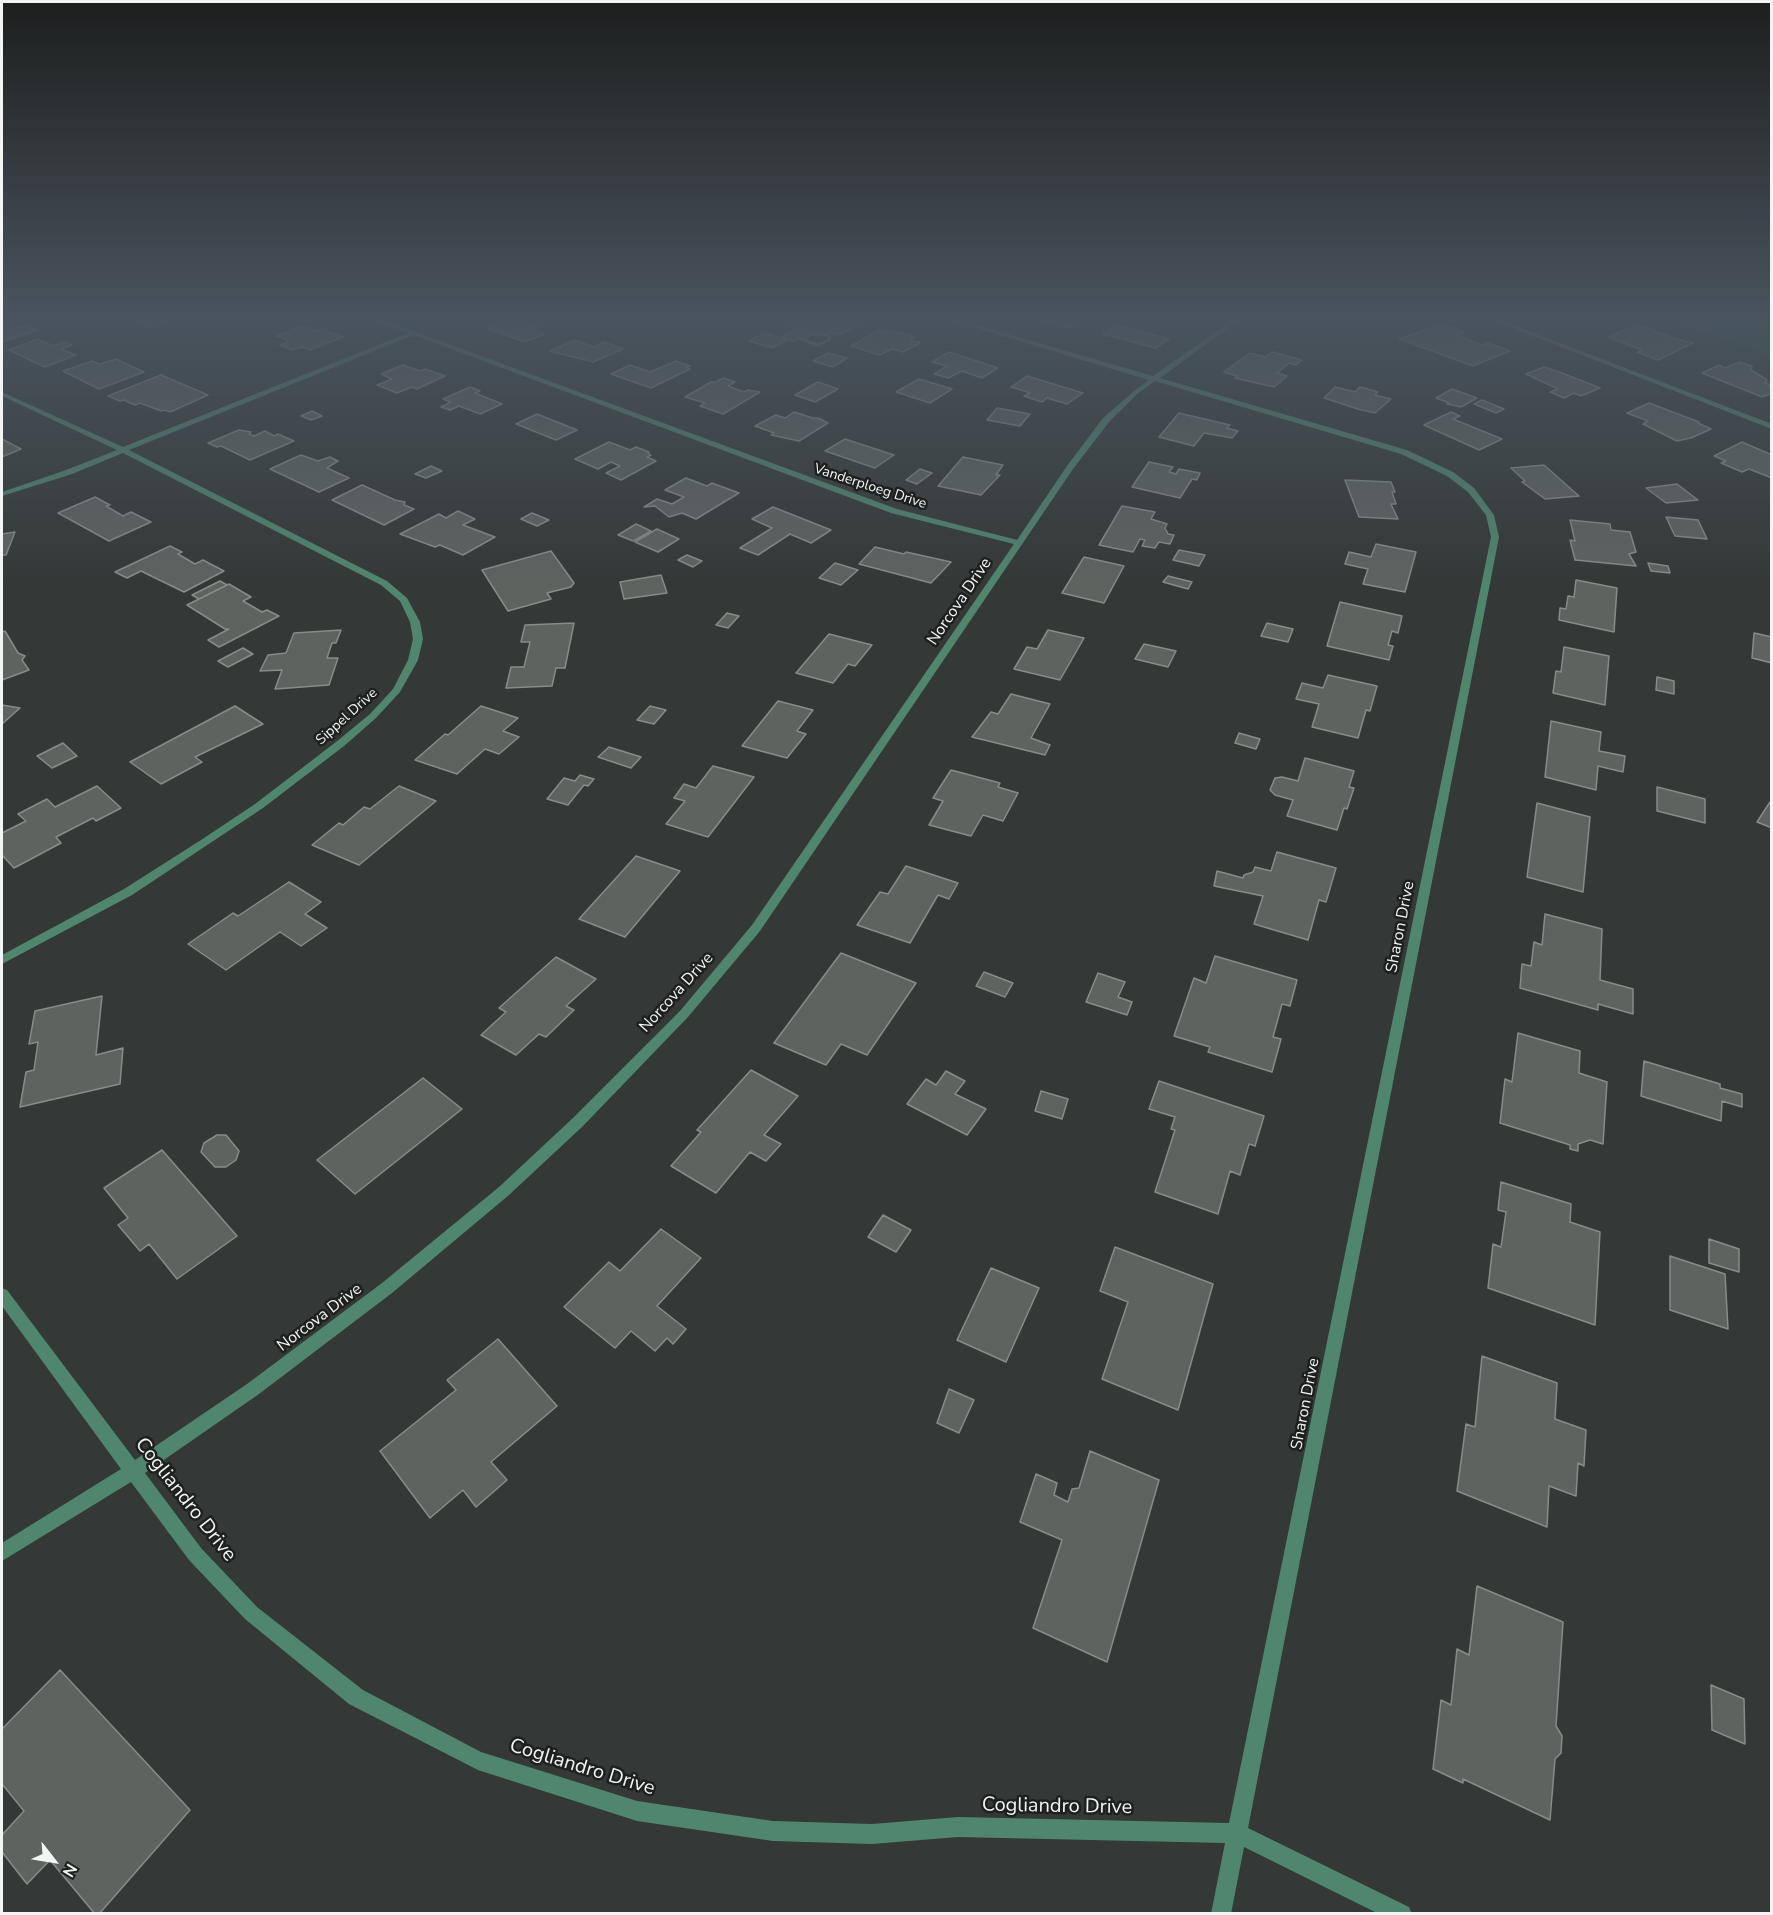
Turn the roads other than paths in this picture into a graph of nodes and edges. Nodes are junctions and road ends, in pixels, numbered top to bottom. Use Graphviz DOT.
graph roads {
  1 [pos="35,409"];
  2 [pos="224,409"];
  3 [pos="620,409"];
  4 [pos="1116,409"];
  5 [pos="1262,409"];
  6 [pos="1724,409"];
  7 [pos="1772,428"];
  8 [pos="123,450"];
  9 [pos="2,494"];
  10 [pos="1020,543"];
  11 [pos="2,960"];
  12 [pos="2,1295"];
  13 [pos="133,1471"];
  14 [pos="2,1553"];
  15 [pos="1238,1833"];
  16 [pos="1221,1914"];
  17 [pos="1402,1914"];
  1 -- 8 [label="street, Sippel Drive"];
  2 -- 8 [label="street"];
  3 -- 10 [label="street, Vanderploeg Drive"];
  4 -- 10 [label="street, Norcova Drive"];
  5 -- 15 [label="street, Sharon Drive"];
  6 -- 7 [label="street"];
  8 -- 9 [label="street"];
  8 -- 11 [label="street, Sippel Drive"];
  10 -- 13 [label="street, Norcova Drive"];
  12 -- 13 [label="street, Cogliandro Drive"];
  13 -- 14 [label="street, Norcova Drive"];
  13 -- 15 [label="street, Cogliandro Drive"];
  15 -- 16 [label="street, Sharon Drive"];
  15 -- 17 [label="street, Cogliandro Drive"];
}
